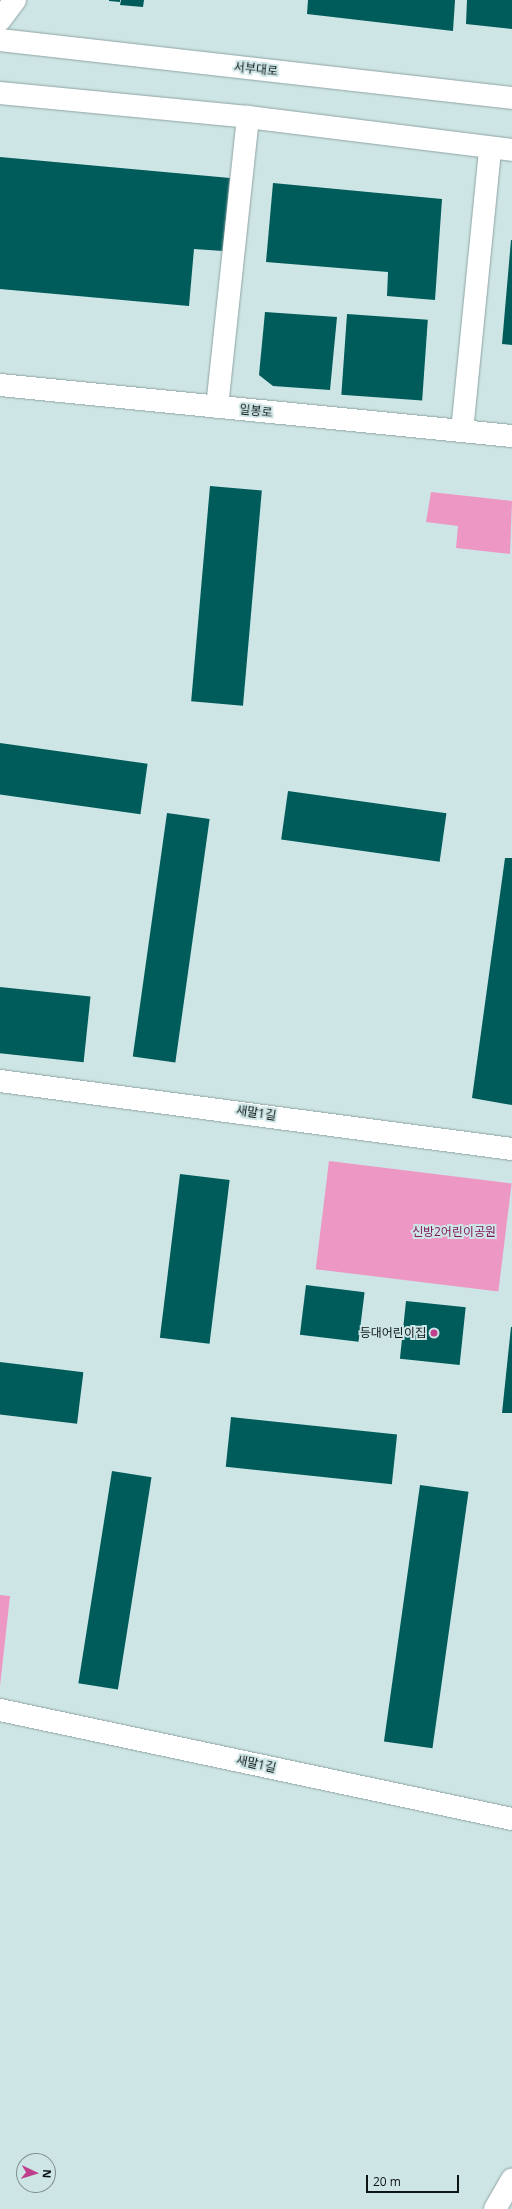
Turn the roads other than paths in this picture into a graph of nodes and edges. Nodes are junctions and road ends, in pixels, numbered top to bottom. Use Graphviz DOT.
graph roads {
  1 [pos="15,0"];
  2 [pos="0,20"];
  3 [pos="0,40"];
  4 [pos="512,89"];
  5 [pos="0,93"];
  6 [pos="476,94"];
  7 [pos="512,98"];
  8 [pos="248,117"];
  9 [pos="490,148"];
  10 [pos="512,150"];
  11 [pos="0,386"];
  12 [pos="217,407"];
  13 [pos="462,431"];
  14 [pos="512,436"];
  15 [pos="0,1081"];
  16 [pos="512,1149"];
  17 [pos="0,1710"];
  18 [pos="512,1819"];
  19 [pos="512,2179"];
  20 [pos="495,2209"];
  1 -- 2 [label="street"];
  3 -- 6 [label="street, 서부대로"];
  4 -- 6 [label="street"];
  5 -- 8 [label="street"];
  6 -- 7 [label="street, 서부대로"];
  8 -- 9 [label="street"];
  8 -- 12 [label="street"];
  9 -- 10 [label="street"];
  9 -- 13 [label="street"];
  11 -- 12 [label="street, 일봉로"];
  12 -- 13 [label="street, 일봉로"];
  13 -- 14 [label="street, 일봉로"];
  15 -- 16 [label="street, 새말1길"];
  17 -- 18 [label="street, 새말1길"];
  19 -- 20 [label="street"];
}
